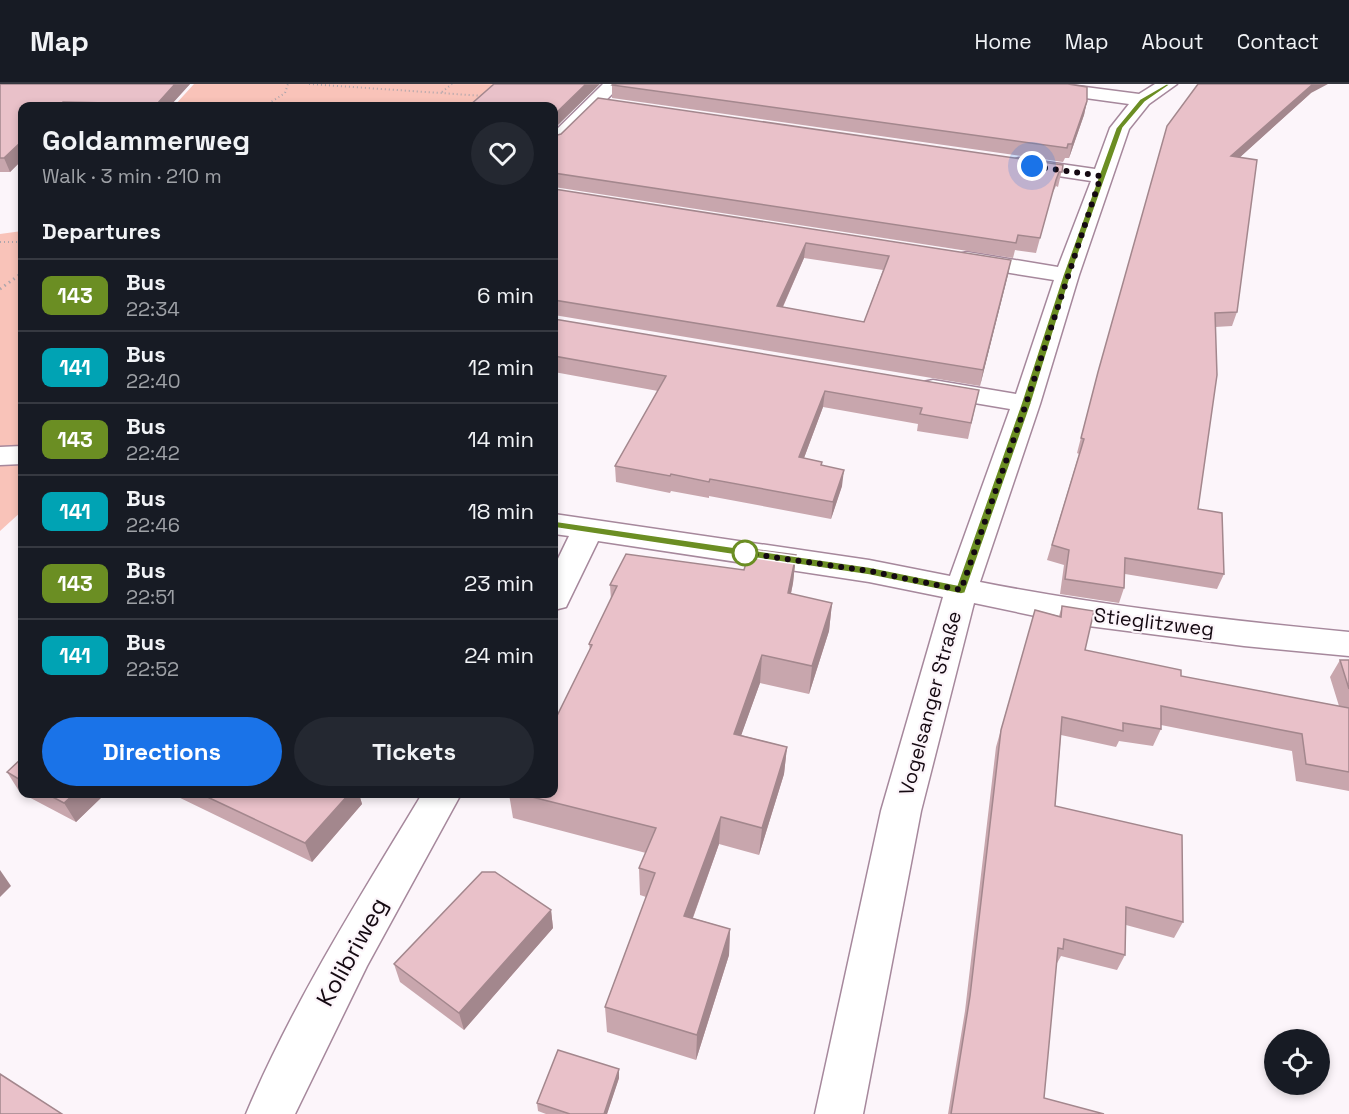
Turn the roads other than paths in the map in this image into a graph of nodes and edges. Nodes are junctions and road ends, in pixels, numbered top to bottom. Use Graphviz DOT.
graph roads {
  1 [pos="613,84"];
  2 [pos="1020,84"];
  3 [pos="1168,84"];
  4 [pos="1142,100"];
  5 [pos="593,104"];
  6 [pos="616,107"];
  7 [pos="558,138"];
  8 [pos="995,161"];
  9 [pos="1101,176"];
  10 [pos="950,257"];
  11 [pos="1067,275"];
  12 [pos="908,384"];
  13 [pos="1026,404"];
  14 [pos="18,455"];
  15 [pos="0,456"];
  16 [pos="558,526"];
  17 [pos="588,530"];
  18 [pos="961,590"];
  19 [pos="558,591"];
  20 [pos="1349,644"];
  21 [pos="440,798"];
  22 [pos="270,1114"];
  23 [pos="839,1114"];
  1 -- 5 [label="street"];
  2 -- 4 [label="street"];
  3 -- 4 [label="street, Vogelsanger Straße"];
  4 -- 9 [label="street, Vogelsanger Straße"];
  5 -- 6 [label="street"];
  5 -- 7 [label="street"];
  8 -- 9 [label="street"];
  9 -- 11 [label="street, Vogelsanger Straße"];
  10 -- 11 [label="street"];
  11 -- 13 [label="street, Vogelsanger Straße"];
  12 -- 13 [label="street"];
  13 -- 18 [label="street, Vogelsanger Straße"];
  14 -- 15 [label="street"];
  16 -- 17 [label="street, Stieglitzweg"];
  17 -- 18 [label="street, Stieglitzweg"];
  17 -- 19 [label="street"];
  18 -- 20 [label="street, Stieglitzweg"];
  18 -- 23 [label="street, Vogelsanger Straße"];
  21 -- 22 [label="street, Kolibriweg"];
}
